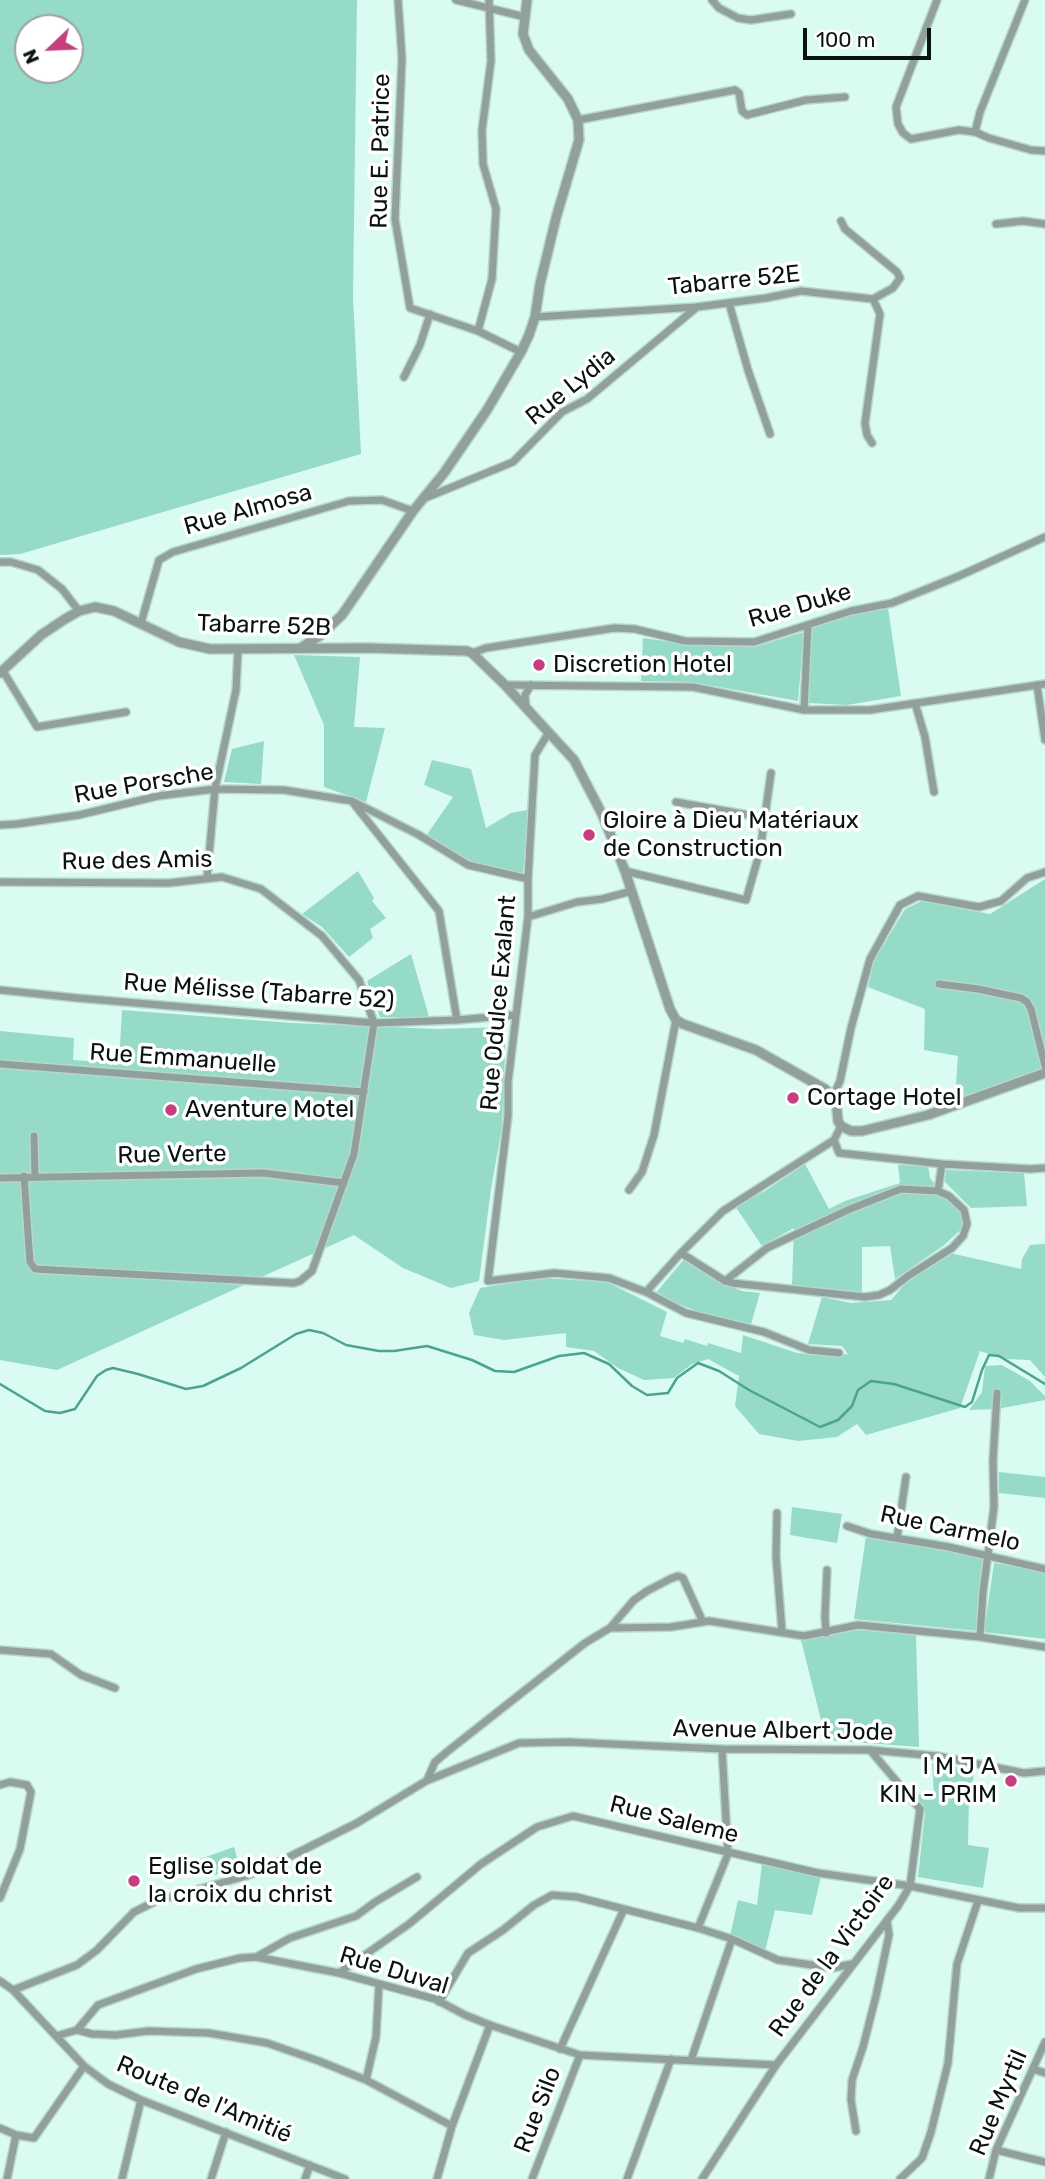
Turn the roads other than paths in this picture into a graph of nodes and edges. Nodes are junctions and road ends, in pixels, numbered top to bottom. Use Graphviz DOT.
graph roads {
  1 [pos="398,0"];
  2 [pos="456,0"];
  3 [pos="527,0"];
  4 [pos="712,0"];
  5 [pos="937,0"];
  6 [pos="1025,0"];
  7 [pos="490,4"];
  8 [pos="791,14"];
  9 [pos="525,17"];
  10 [pos="845,97"];
  11 [pos="578,120"];
  12 [pos="975,132"];
  13 [pos="1045,151"];
  14 [pos="841,221"];
  15 [pos="996,224"];
  16 [pos="1045,224"];
  17 [pos="873,299"];
  18 [pos="729,303"];
  19 [pos="697,307"];
  20 [pos="430,314"];
  21 [pos="535,317"];
  22 [pos="478,331"];
  23 [pos="521,352"];
  24 [pos="404,377"];
  25 [pos="770,434"];
  26 [pos="872,443"];
  27 [pos="423,499"];
  28 [pos="413,511"];
  29 [pos="1045,537"];
  30 [pos="0,562"];
  31 [pos="79,611"];
  32 [pos="141,623"];
  33 [pos="808,625"];
  34 [pos="300,648"];
  35 [pos="238,650"];
  36 [pos="472,653"];
  37 [pos="1,672"];
  38 [pos="1041,684"];
  39 [pos="505,685"];
  40 [pos="531,685"];
  41 [pos="915,703"];
  42 [pos="526,707"];
  43 [pos="804,710"];
  44 [pos="126,712"];
  45 [pos="549,732"];
  46 [pos="1045,740"];
  47 [pos="771,773"];
  48 [pos="215,789"];
  49 [pos="934,792"];
  50 [pos="352,802"];
  51 [pos="676,802"];
  52 [pos="765,818"];
  53 [pos="0,825"];
  54 [pos="625,871"];
  55 [pos="1045,873"];
  56 [pos="207,878"];
  57 [pos="528,878"];
  58 [pos="0,882"];
  59 [pos="632,891"];
  60 [pos="528,917"];
  61 [pos="939,984"];
  62 [pos="0,990"];
  63 [pos="515,1015"];
  64 [pos="457,1020"];
  65 [pos="676,1020"];
  66 [pos="374,1023"];
  67 [pos="0,1064"];
  68 [pos="1045,1066"];
  69 [pos="1045,1073"];
  70 [pos="364,1092"];
  71 [pos="833,1096"];
  72 [pos="841,1126"];
  73 [pos="34,1136"];
  74 [pos="834,1140"];
  75 [pos="942,1164"];
  76 [pos="1045,1168"];
  77 [pos="24,1176"];
  78 [pos="35,1176"];
  79 [pos="0,1178"];
  80 [pos="344,1183"];
  81 [pos="629,1190"];
  82 [pos="938,1191"];
  83 [pos="681,1252"];
  84 [pos="726,1281"];
  85 [pos="646,1292"];
  86 [pos="839,1353"];
  87 [pos="997,1393"];
  88 [pos="906,1477"];
  89 [pos="777,1513"];
  90 [pos="847,1526"];
  91 [pos="897,1538"];
  92 [pos="987,1557"];
  93 [pos="1045,1569"];
  94 [pos="827,1570"];
  95 [pos="703,1622"];
  96 [pos="610,1628"];
  97 [pos="782,1631"];
  98 [pos="826,1633"];
  99 [pos="980,1637"];
  100 [pos="1045,1647"];
  101 [pos="0,1650"];
  102 [pos="116,1688"];
  103 [pos="722,1749"];
  104 [pos="870,1749"];
  105 [pos="1045,1771"];
  106 [pos="426,1781"];
  107 [pos="0,1785"];
  108 [pos="728,1854"];
  109 [pos="417,1877"];
  110 [pos="910,1886"];
  111 [pos="0,1898"];
  112 [pos="978,1901"];
  113 [pos="1045,1908"];
  114 [pos="624,1909"];
  115 [pos="887,1920"];
  116 [pos="698,1928"];
  117 [pos="732,1939"];
  118 [pos="256,1957"];
  119 [pos="853,1963"];
  120 [pos="339,1973"];
  121 [pos="0,1981"];
  122 [pos="379,1984"];
  123 [pos="13,1990"];
  124 [pos="439,2002"];
  125 [pos="490,2025"];
  126 [pos="77,2030"];
  127 [pos="56,2036"];
  128 [pos="1045,2042"];
  129 [pos="560,2049"];
  130 [pos="580,2055"];
  131 [pos="671,2059"];
  132 [pos="691,2060"];
  133 [pos="776,2065"];
  134 [pos="84,2066"];
  135 [pos="1033,2069"];
  136 [pos="1045,2073"];
  137 [pos="366,2080"];
  138 [pos="141,2100"];
  139 [pos="452,2126"];
  140 [pos="0,2128"];
  141 [pos="856,2131"];
  142 [pos="226,2132"];
  143 [pos="16,2135"];
  144 [pos="996,2150"];
  145 [pos="1045,2162"];
  146 [pos="310,2165"];
  147 [pos="8,2179"];
  148 [pos="122,2179"];
  149 [pos="211,2179"];
  150 [pos="305,2179"];
  151 [pos="345,2179"];
  152 [pos="437,2179"];
  153 [pos="532,2179"];
  154 [pos="627,2179"];
  155 [pos="702,2179"];
  156 [pos="900,2179"];
  157 [pos="989,2179"];
  1 -- 20 [label="street, Rue E. Patrice"];
  2 -- 7 [label="street"];
  3 -- 9 [label="street"];
  4 -- 8 [label="street"];
  5 -- 12 [label="street"];
  6 -- 12 [label="street"];
  7 -- 9 [label="street"];
  7 -- 22 [label="street"];
  9 -- 11 [label="street"];
  10 -- 11 [label="street"];
  11 -- 21 [label="street"];
  12 -- 13 [label="street"];
  14 -- 17 [label="street"];
  15 -- 16 [label="street"];
  17 -- 18 [label="street, Tabarre 52E"];
  17 -- 26 [label="street"];
  18 -- 19 [label="street, Tabarre 52E"];
  18 -- 25 [label="street"];
  19 -- 21 [label="street, Tabarre 52E"];
  19 -- 27 [label="street, Rue Lydia"];
  20 -- 22 [label="street, Rue E. Patrice"];
  20 -- 24 [label="street"];
  21 -- 23 [label="street"];
  22 -- 23 [label="street, Rue E. Patrice"];
  23 -- 27 [label="street"];
  27 -- 28 [label="street"];
  28 -- 32 [label="street, Rue Almosa"];
  28 -- 34 [label="street"];
  29 -- 33 [label="street, Rue Duke"];
  30 -- 31 [label="street"];
  31 -- 32 [label="street, Tabarre 52B"];
  31 -- 37 [label="street"];
  32 -- 35 [label="street, Tabarre 52B"];
  33 -- 36 [label="street, Rue Duke"];
  33 -- 43 [label="street"];
  34 -- 35 [label="street, Tabarre 52B"];
  34 -- 36 [label="street, Tabarre 52B"];
  35 -- 48 [label="street"];
  36 -- 39 [label="street"];
  37 -- 44 [label="street"];
  38 -- 41 [label="street"];
  38 -- 46 [label="street"];
  39 -- 40 [label="street"];
  39 -- 42 [label="street"];
  40 -- 42 [label="street"];
  40 -- 43 [label="street"];
  41 -- 43 [label="street"];
  41 -- 49 [label="street"];
  42 -- 45 [label="street"];
  45 -- 54 [label="street"];
  45 -- 57 [label="street, Rue Odulce Exalant"];
  47 -- 52 [label="street"];
  48 -- 50 [label="street, Rue Porsche"];
  48 -- 53 [label="street, Rue Porsche"];
  48 -- 56 [label="street"];
  50 -- 57 [label="street, Rue Porsche"];
  50 -- 64 [label="street"];
  51 -- 52 [label="street"];
  52 -- 54 [label="street"];
  54 -- 59 [label="street"];
  55 -- 71 [label="street"];
  56 -- 58 [label="street, Rue des Amis"];
  56 -- 66 [label="street, Rue des Amis"];
  57 -- 60 [label="street, Rue Odulce Exalant"];
  59 -- 60 [label="street"];
  59 -- 65 [label="street"];
  60 -- 63 [label="street, Rue Odulce Exalant"];
  61 -- 68 [label="street"];
  62 -- 66 [label="street, Rue Mélisse (Tabarre 52)"];
  63 -- 64 [label="street, Rue Mélisse (Tabarre 52)"];
  63 -- 85 [label="street, Rue Odulce Exalant"];
  64 -- 66 [label="street, Rue Mélisse (Tabarre 52)"];
  65 -- 71 [label="street"];
  65 -- 81 [label="street"];
  66 -- 70 [label="street"];
  67 -- 70 [label="street, Rue Emmanuelle"];
  69 -- 72 [label="street"];
  70 -- 80 [label="street"];
  71 -- 72 [label="street"];
  72 -- 74 [label="street"];
  73 -- 78 [label="street"];
  74 -- 75 [label="street"];
  74 -- 83 [label="street"];
  75 -- 76 [label="street"];
  75 -- 82 [label="street"];
  77 -- 78 [label="street, Rue Verte"];
  77 -- 79 [label="street, Rue Verte"];
  77 -- 80 [label="street"];
  78 -- 80 [label="street, Rue Verte"];
  82 -- 84 [label="street"];
  82 -- 84 [label="street"];
  83 -- 84 [label="street"];
  83 -- 85 [label="street"];
  85 -- 86 [label="street"];
  87 -- 92 [label="street"];
  88 -- 91 [label="street"];
  89 -- 97 [label="street"];
  90 -- 91 [label="street, Rue Carmelo"];
  91 -- 92 [label="street, Rue Carmelo"];
  92 -- 93 [label="street, Rue Carmelo"];
  92 -- 99 [label="street"];
  94 -- 98 [label="street"];
  95 -- 96 [label="street"];
  95 -- 96 [label="street"];
  95 -- 97 [label="street"];
  96 -- 106 [label="street"];
  97 -- 98 [label="street"];
  98 -- 99 [label="street"];
  99 -- 100 [label="street"];
  101 -- 102 [label="street"];
  103 -- 104 [label="street, Avenue Albert Jode"];
  103 -- 106 [label="street, Avenue Albert Jode"];
  103 -- 108 [label="street"];
  104 -- 105 [label="street, Avenue Albert Jode"];
  104 -- 110 [label="street, Rue de la Victoire"];
  106 -- 123 [label="street"];
  107 -- 111 [label="street"];
  108 -- 110 [label="street, Rue Saleme"];
  108 -- 116 [label="street"];
  108 -- 120 [label="street, Rue Saleme"];
  109 -- 118 [label="street"];
  110 -- 112 [label="street, Rue Saleme"];
  110 -- 115 [label="street, Rue de la Victoire"];
  112 -- 113 [label="street, Rue Saleme"];
  112 -- 156 [label="street"];
  114 -- 116 [label="street"];
  114 -- 124 [label="street"];
  114 -- 129 [label="street"];
  115 -- 119 [label="street, Rue de la Victoire"];
  115 -- 141 [label="street"];
  116 -- 117 [label="street"];
  117 -- 119 [label="street"];
  117 -- 132 [label="street"];
  118 -- 120 [label="street, Rue Duval"];
  118 -- 126 [label="street, Rue Duval"];
  119 -- 133 [label="street, Rue de la Victoire"];
  120 -- 122 [label="street, Rue Duval"];
  121 -- 123 [label="street, Route de l'Amitié"];
  122 -- 124 [label="street, Rue Duval"];
  122 -- 137 [label="street"];
  123 -- 127 [label="street, Route de l'Amitié"];
  124 -- 125 [label="street, Rue Duval"];
  125 -- 129 [label="street, Rue Duval"];
  125 -- 139 [label="street"];
  126 -- 127 [label="street"];
  126 -- 137 [label="street"];
  127 -- 134 [label="street, Route de l'Amitié"];
  128 -- 135 [label="street, Rue Myrtil"];
  129 -- 130 [label="street, Rue Duval"];
  130 -- 131 [label="street, Rue Duval"];
  130 -- 153 [label="street, Rue Silo"];
  131 -- 132 [label="street, Rue Duval"];
  131 -- 154 [label="street"];
  132 -- 133 [label="street, Rue Duval"];
  133 -- 155 [label="street, Rue de la Victoire"];
  134 -- 138 [label="street, Route de l'Amitié"];
  134 -- 143 [label="street"];
  135 -- 136 [label="street"];
  135 -- 144 [label="street, Rue Myrtil"];
  137 -- 139 [label="street"];
  138 -- 142 [label="street, Route de l'Amitié"];
  138 -- 148 [label="street"];
  139 -- 152 [label="street"];
  140 -- 143 [label="street"];
  142 -- 146 [label="street, Route de l'Amitié"];
  142 -- 149 [label="street"];
  143 -- 147 [label="street"];
  144 -- 145 [label="street"];
  144 -- 157 [label="street, Rue Myrtil"];
  146 -- 150 [label="street"];
  146 -- 151 [label="street, Route de l'Amitié"];
}
